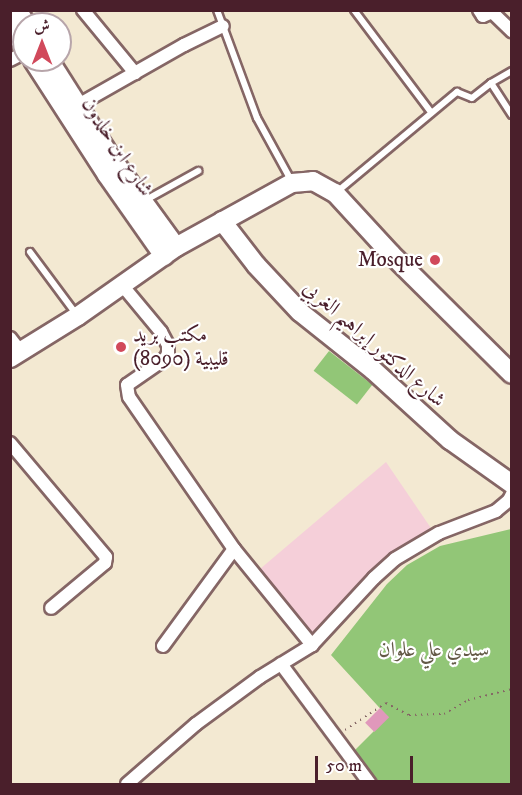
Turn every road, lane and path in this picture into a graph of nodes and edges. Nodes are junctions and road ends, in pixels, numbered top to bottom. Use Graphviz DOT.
graph roads {
  1 [pos="83,10"];
  2 [pos="217,10"];
  3 [pos="354,10"];
  4 [pos="479,10"];
  5 [pos="222,26"];
  6 [pos="512,31"];
  7 [pos="512,71"];
  8 [pos="43,72"];
  9 [pos="55,72"];
  10 [pos="135,73"];
  11 [pos="491,83"];
  12 [pos="73,108"];
  13 [pos="431,112"];
  14 [pos="512,115"];
  15 [pos="198,171"];
  16 [pos="292,183"];
  17 [pos="335,193"];
  18 [pos="144,202"];
  19 [pos="222,221"];
  20 [pos="30,252"];
  21 [pos="170,252"];
  22 [pos="122,285"];
  23 [pos="78,316"];
  24 [pos="14,349"];
  25 [pos="512,374"];
  26 [pos="10,443"];
  27 [pos="512,484"];
  28 [pos="512,494"];
  29 [pos="234,549"];
  30 [pos="51,608"];
  31 [pos="312,645"];
  32 [pos="163,646"];
  33 [pos="281,664"];
  34 [pos="512,689"];
  35 [pos="334,738"];
  36 [pos="135,782"];
  37 [pos="370,784"];
  1 -- 10 [label="street"];
  2 -- 5 [label="lane"];
  3 -- 13 [label="lane"];
  4 -- 6 [label="street"];
  5 -- 10 [label="street"];
  5 -- 16 [label="lane"];
  7 -- 11 [label="lane"];
  8 -- 12 [label="street, شارع ابن خلدون"];
  9 -- 12 [label="street, شارع ابن خلدون"];
  10 -- 12 [label="street"];
  11 -- 13 [label="lane"];
  11 -- 14 [label="lane"];
  12 -- 18 [label="street, شارع ابن خلدون"];
  12 -- 21 [label="street, شارع ابن خلدون"];
  13 -- 17 [label="lane"];
  15 -- 18 [label="lane"];
  16 -- 17 [label="street"];
  16 -- 19 [label="street"];
  17 -- 25 [label="street"];
  18 -- 21 [label="street, شارع ابن خلدون"];
  19 -- 21 [label="street"];
  19 -- 27 [label="street, شارع الدكتور إبراهيم الغربي"];
  20 -- 23 [label="lane"];
  21 -- 22 [label="street"];
  22 -- 23 [label="street"];
  22 -- 29 [label="street"];
  23 -- 24 [label="street"];
  26 -- 30 [label="street"];
  28 -- 31 [label="street"];
  29 -- 31 [label="street"];
  29 -- 32 [label="street"];
  31 -- 33 [label="street"];
  33 -- 35 [label="street"];
  33 -- 36 [label="street"];
  34 -- 35 [label="path"];
  35 -- 37 [label="street"];
}
